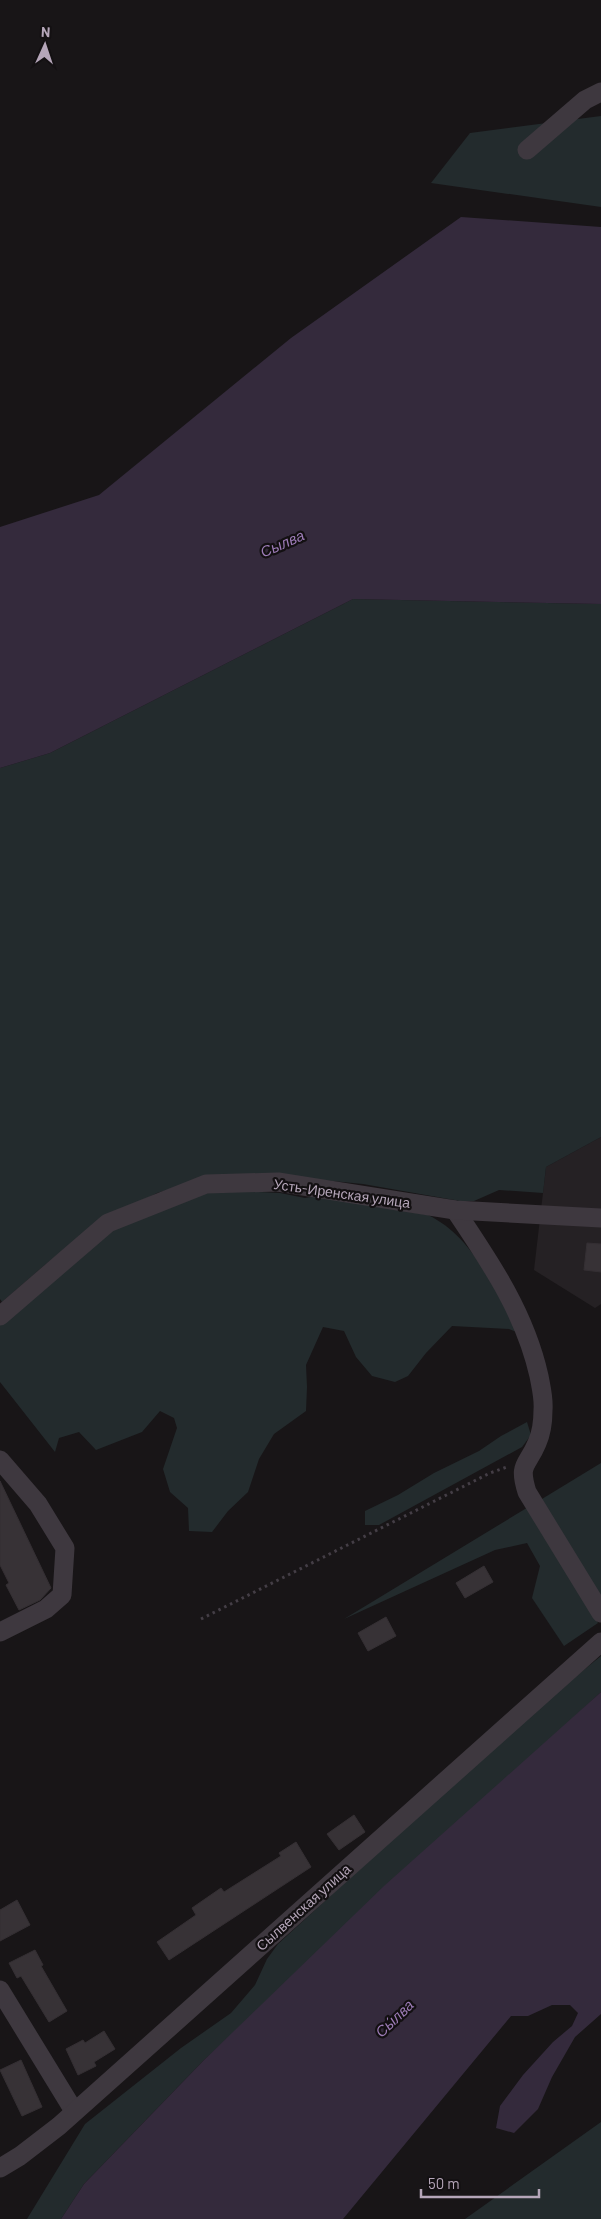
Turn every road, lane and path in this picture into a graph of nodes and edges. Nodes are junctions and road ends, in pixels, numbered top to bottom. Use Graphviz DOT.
graph roads {
  1 [pos="601,92"];
  2 [pos="527,150"];
  3 [pos="455,1210"];
  4 [pos="601,1218"];
  5 [pos="2,1310"];
  6 [pos="0,1460"];
  7 [pos="524,1464"];
  8 [pos="601,1612"];
  9 [pos="201,1619"];
  10 [pos="0,1632"];
  11 [pos="601,1642"];
  12 [pos="0,1990"];
  13 [pos="74,2111"];
  14 [pos="0,2168"];
  1 -- 2 [label="street"];
  3 -- 4 [label="street, Усть-Иренская улица"];
  3 -- 5 [label="street, Усть-Иренская улица"];
  3 -- 7 [label="street"];
  6 -- 10 [label="street"];
  7 -- 8 [label="street"];
  7 -- 9 [label="path"];
  11 -- 13 [label="street, Сылвенская улица"];
  12 -- 13 [label="street"];
  13 -- 14 [label="street, Сылвенская улица"];
}
